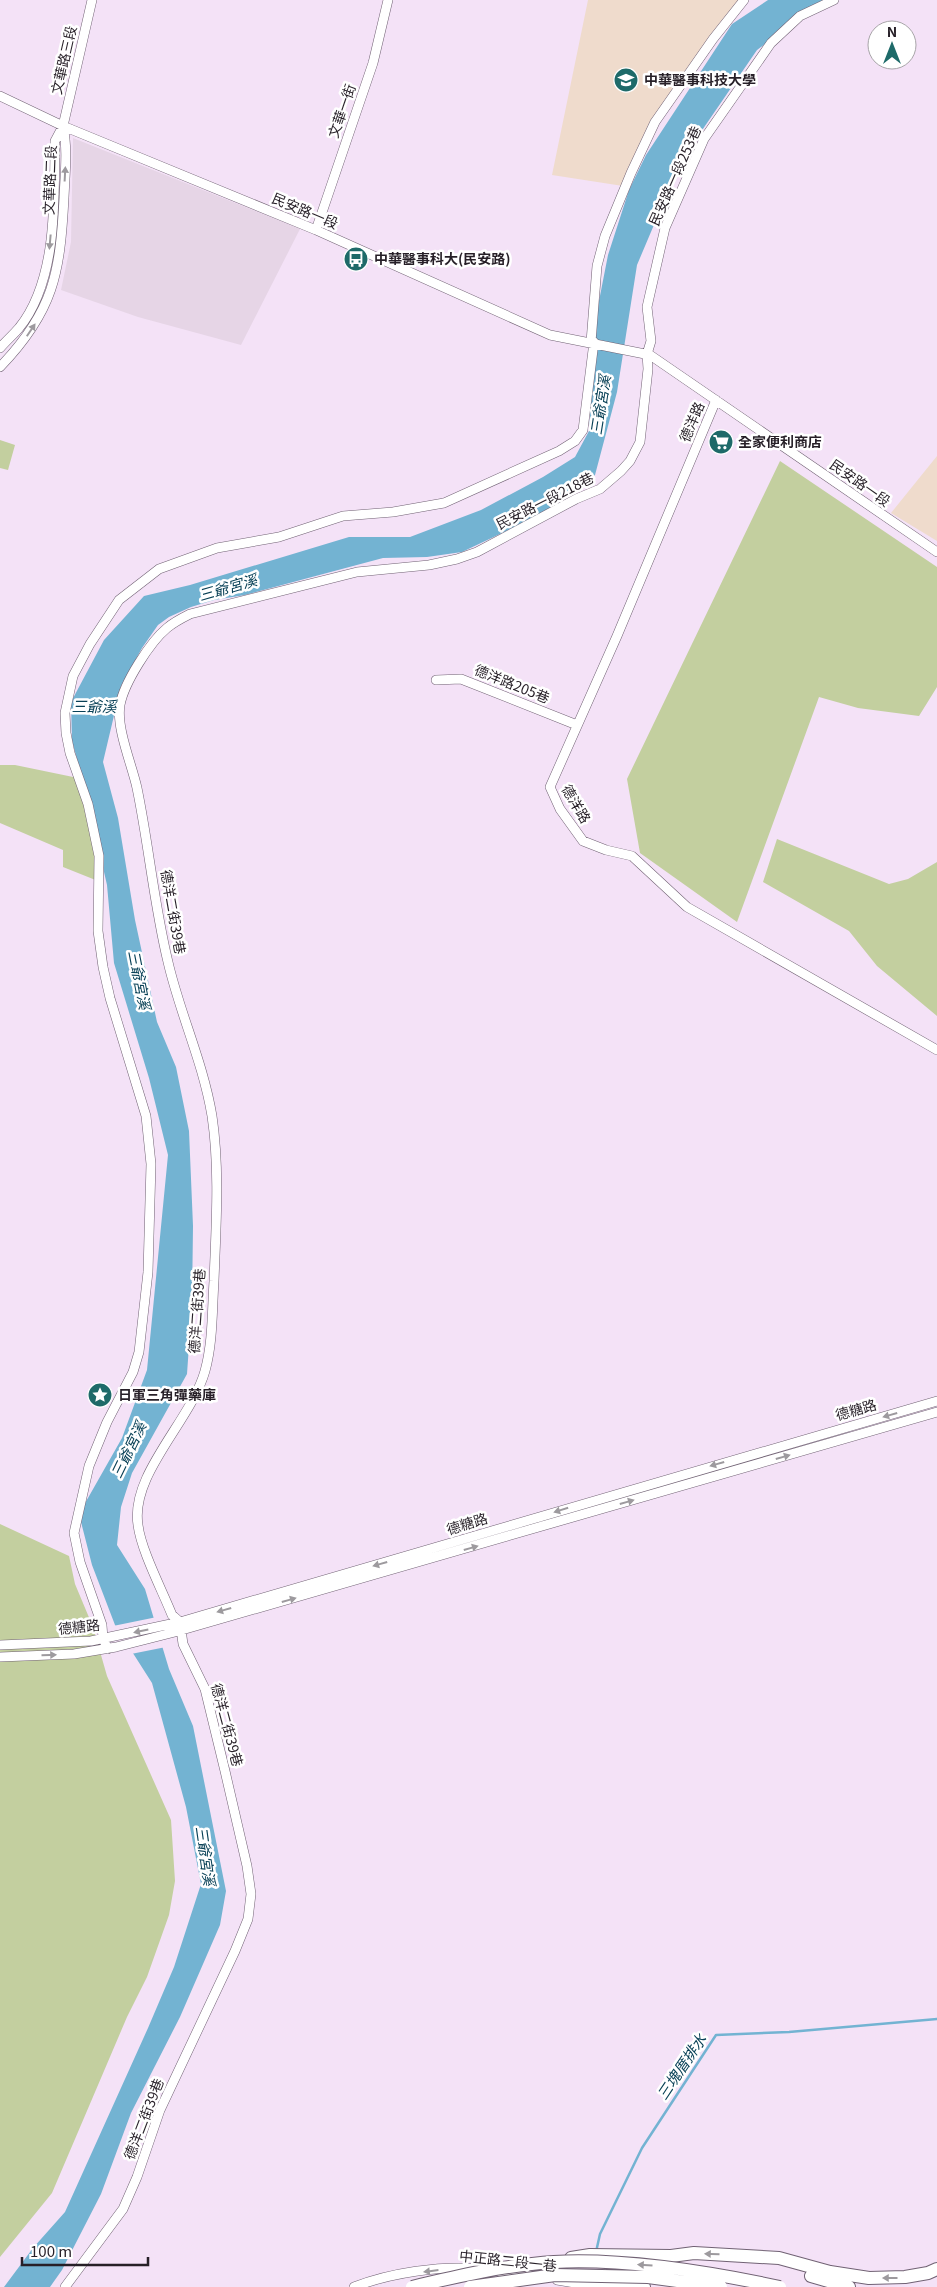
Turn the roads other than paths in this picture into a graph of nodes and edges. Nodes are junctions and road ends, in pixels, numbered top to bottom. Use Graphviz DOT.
graph roads {
  1 [pos="92,0"];
  2 [pos="388,0"];
  3 [pos="744,0"];
  4 [pos="834,0"];
  5 [pos="0,96"];
  6 [pos="63,126"];
  7 [pos="316,230"];
  8 [pos="595,342"];
  9 [pos="0,348"];
  10 [pos="646,353"];
  11 [pos="0,367"];
  12 [pos="716,400"];
  13 [pos="937,552"];
  14 [pos="357,572"];
  15 [pos="436,680"];
  16 [pos="577,725"];
  17 [pos="937,1050"];
  18 [pos="937,1401"];
  19 [pos="937,1412"];
  20 [pos="177,1627"];
  21 [pos="106,1638"];
  22 [pos="0,1645"];
  23 [pos="112,1648"];
  24 [pos="0,1656"];
  25 [pos="742,2255"];
  26 [pos="554,2262"];
  27 [pos="937,2269"];
  28 [pos="555,2275"];
  29 [pos="65,2287"];
  30 [pos="354,2287"];
  31 [pos="412,2287"];
  32 [pos="470,2287"];
  33 [pos="601,2287"];
  34 [pos="644,2287"];
  35 [pos="720,2287"];
  36 [pos="780,2287"];
  37 [pos="849,2287"];
  1 -- 6 [label="street, 文華路三段"];
  2 -- 7 [label="street, 文華一街"];
  3 -- 8 [label="street"];
  4 -- 10 [label="street, 民安路一段253巷"];
  5 -- 6 [label="street, 民安路一段"];
  6 -- 7 [label="street, 民安路一段"];
  6 -- 9 [label="street, 文華路二段, one-way"];
  11 -- 6 [label="street, 文華路二段, one-way"];
  7 -- 8 [label="street, 民安路一段"];
  8 -- 10 [label="street, 民安路一段"];
  8 -- 21 [label="street"];
  10 -- 12 [label="street, 民安路一段"];
  10 -- 14 [label="street, 民安路一段218巷"];
  12 -- 13 [label="street, 民安路一段"];
  12 -- 16 [label="street, 德洋路"];
  14 -- 20 [label="street, 德洋二街39巷"];
  15 -- 16 [label="street, 德洋路205巷"];
  16 -- 17 [label="street, 德洋路"];
  18 -- 20 [label="street, 德糖路, one-way"];
  20 -- 19 [label="street, 德糖路, one-way"];
  20 -- 21 [label="street, 德糖路, one-way"];
  20 -- 23 [label="street, 德糖路"];
  20 -- 29 [label="street, 德洋二街39巷"];
  21 -- 22 [label="street, 德糖路"];
  21 -- 23 [label="street"];
  24 -- 23 [label="street, 德糖路, one-way"];
  25 -- 26 [label="highway, one-way, bridge"];
  27 -- 25 [label="highway, one-way"];
  25 -- 37 [label="highway"];
  26 -- 31 [label="highway, bridge"];
  36 -- 26 [label="highway, one-way, bridge"];
  28 -- 32 [label="highway, bridge"];
  28 -- 34 [label="highway, bridge"];
  28 -- 35 [label="highway, bridge"];
  33 -- 30 [label="street, 中正路二段一巷, one-way"];
}
